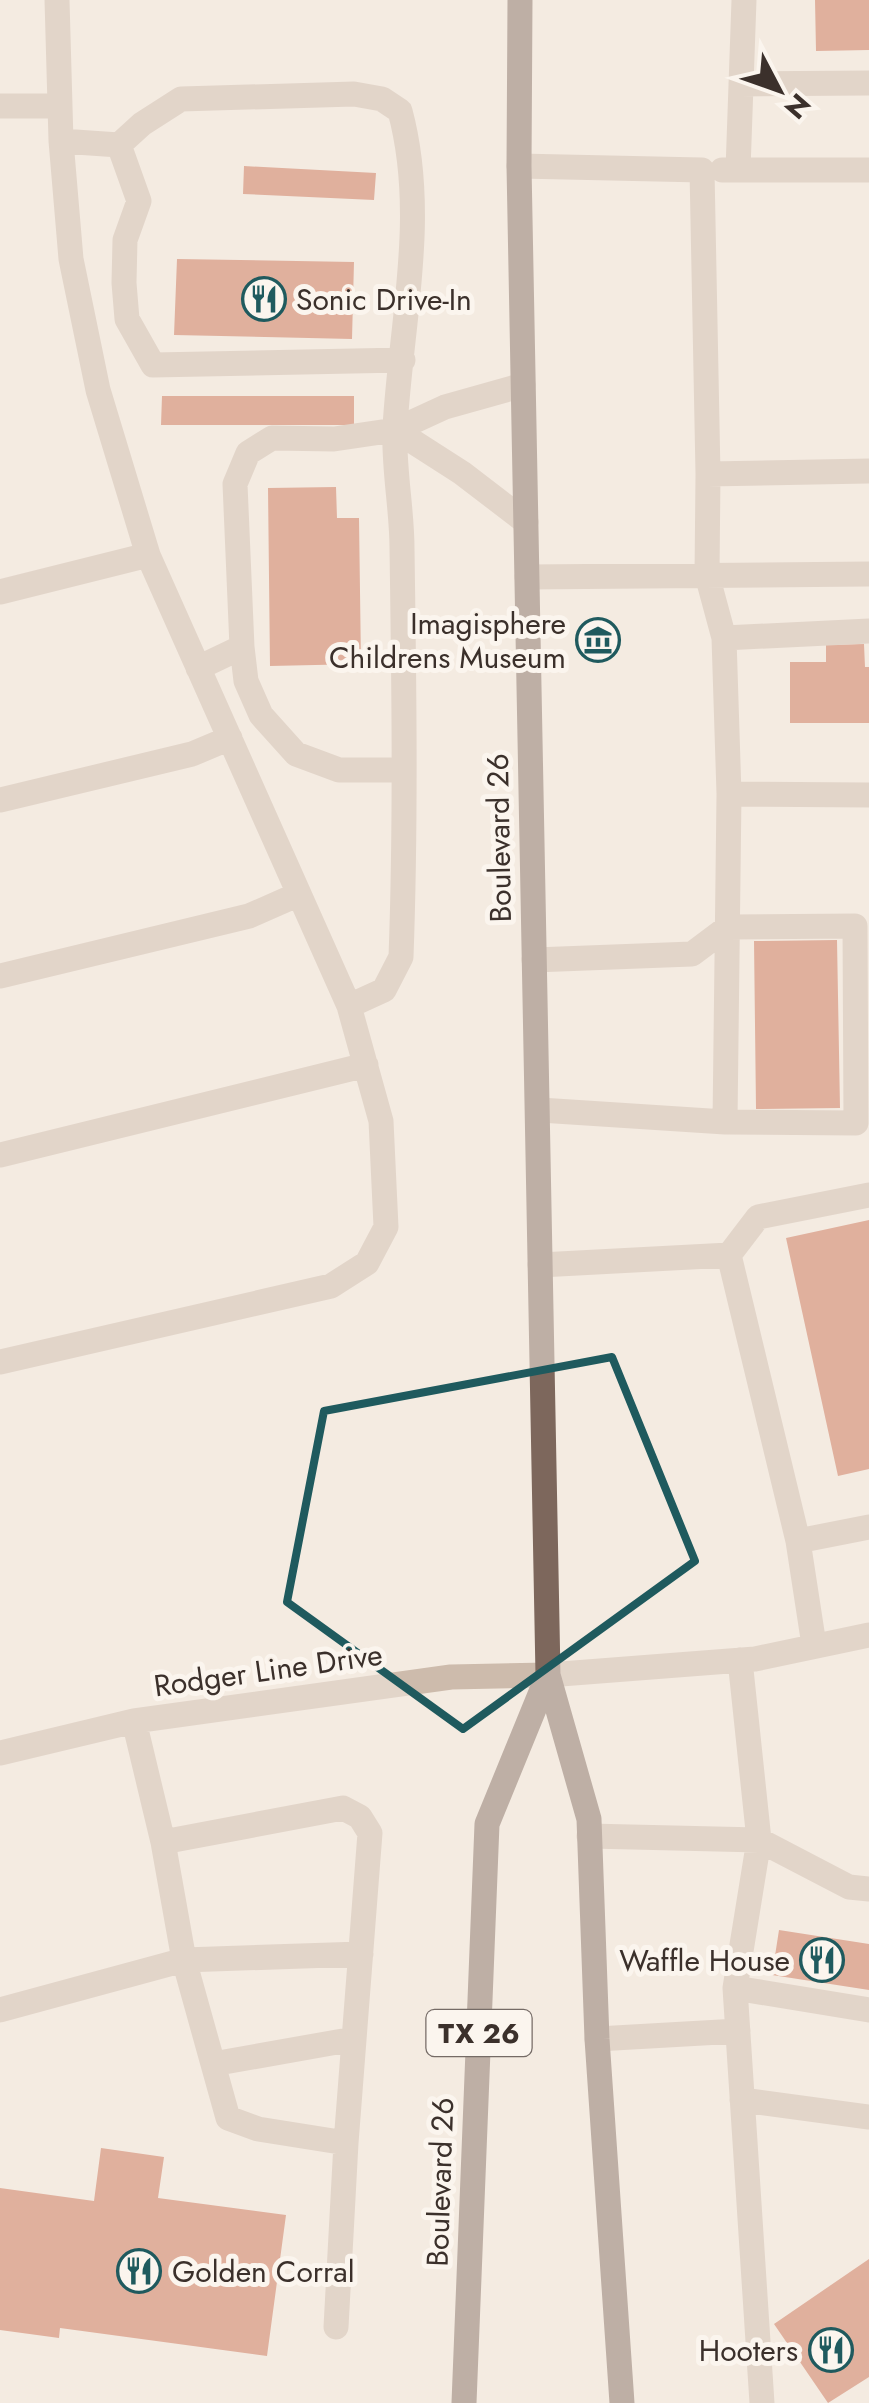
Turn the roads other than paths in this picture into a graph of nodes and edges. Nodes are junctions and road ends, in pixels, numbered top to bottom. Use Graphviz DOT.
graph roads {
  1 [pos="56,0"];
  2 [pos="520,0"];
  3 [pos="744,0"];
  4 [pos="869,83"];
  5 [pos="742,84"];
  6 [pos="0,106"];
  7 [pos="60,106"];
  8 [pos="61,141"];
  9 [pos="119,145"];
  10 [pos="518,166"];
  11 [pos="702,170"];
  12 [pos="738,170"];
  13 [pos="869,170"];
  14 [pos="403,360"];
  15 [pos="523,384"];
  16 [pos="395,430"];
  17 [pos="869,471"];
  18 [pos="708,474"];
  19 [pos="526,522"];
  20 [pos="148,555"];
  21 [pos="869,574"];
  22 [pos="707,575"];
  23 [pos="527,577"];
  24 [pos="0,592"];
  25 [pos="869,632"];
  26 [pos="724,638"];
  27 [pos="242,647"];
  28 [pos="198,668"];
  29 [pos="230,738"];
  30 [pos="404,770"];
  31 [pos="729,794"];
  32 [pos="869,795"];
  33 [pos="0,800"];
  34 [pos="300,894"];
  35 [pos="728,927"];
  36 [pos="534,960"];
  37 [pos="0,976"];
  38 [pos="349,1006"];
  39 [pos="366,1065"];
  40 [pos="540,1110"];
  41 [pos="725,1122"];
  42 [pos="0,1155"];
  43 [pos="869,1195"];
  44 [pos="729,1255"];
  45 [pos="540,1265"];
  46 [pos="0,1362"];
  47 [pos="869,1527"];
  48 [pos="798,1541"];
  49 [pos="869,1635"];
  50 [pos="814,1645"];
  51 [pos="740,1660"];
  52 [pos="548,1675"];
  53 [pos="134,1721"];
  54 [pos="0,1753"];
  55 [pos="589,1836"];
  56 [pos="759,1840"];
  57 [pos="163,1842"];
  58 [pos="869,1889"];
  59 [pos="361,1954"];
  60 [pos="184,1960"];
  61 [pos="735,1988"];
  62 [pos="0,2010"];
  63 [pos="869,2010"];
  64 [pos="738,2031"];
  65 [pos="354,2040"];
  66 [pos="597,2040"];
  67 [pos="213,2064"];
  68 [pos="742,2100"];
  69 [pos="869,2118"];
  70 [pos="346,2143"];
  71 [pos="336,2326"];
  72 [pos="464,2403"];
  73 [pos="622,2403"];
  74 [pos="762,2403"];
  1 -- 7 [label="street"];
  2 -- 10 [label="main road, Boulevard 26 / TX 26"];
  3 -- 5 [label="street"];
  4 -- 5 [label="street"];
  5 -- 12 [label="street"];
  6 -- 7 [label="street"];
  7 -- 8 [label="street"];
  8 -- 9 [label="street"];
  8 -- 20 [label="street"];
  9 -- 14 [label="street"];
  9 -- 14 [label="street"];
  10 -- 11 [label="street"];
  10 -- 15 [label="main road, Boulevard 26 / TX 26"];
  11 -- 12 [label="street"];
  11 -- 18 [label="street"];
  12 -- 13 [label="street"];
  14 -- 16 [label="street"];
  15 -- 16 [label="street"];
  15 -- 19 [label="main road, Boulevard 26 / TX 26"];
  16 -- 19 [label="street"];
  16 -- 27 [label="street"];
  16 -- 30 [label="street"];
  17 -- 18 [label="street"];
  18 -- 22 [label="street"];
  19 -- 23 [label="main road, Boulevard 26 / TX 26"];
  20 -- 24 [label="street"];
  20 -- 28 [label="street"];
  21 -- 22 [label="street"];
  22 -- 23 [label="street"];
  22 -- 26 [label="street"];
  23 -- 36 [label="main road, Boulevard 26 / TX 26"];
  25 -- 26 [label="street"];
  26 -- 31 [label="street"];
  27 -- 28 [label="street"];
  27 -- 30 [label="street"];
  28 -- 29 [label="street"];
  29 -- 33 [label="street"];
  29 -- 34 [label="street"];
  30 -- 38 [label="street"];
  31 -- 32 [label="street"];
  31 -- 35 [label="street"];
  34 -- 37 [label="street"];
  34 -- 38 [label="street"];
  35 -- 36 [label="street"];
  35 -- 41 [label="street"];
  35 -- 41 [label="street"];
  36 -- 40 [label="main road, Boulevard 26 / TX 26"];
  38 -- 39 [label="street"];
  39 -- 42 [label="street"];
  39 -- 46 [label="street"];
  40 -- 41 [label="street"];
  40 -- 45 [label="main road, Boulevard 26 / TX 26"];
  43 -- 44 [label="street"];
  44 -- 45 [label="street"];
  44 -- 48 [label="street"];
  45 -- 52 [label="main road, Boulevard 26 / TX 26"];
  47 -- 48 [label="street"];
  48 -- 50 [label="street"];
  49 -- 50 [label="street, Rodger Line Drive"];
  50 -- 51 [label="street, Rodger Line Drive"];
  51 -- 52 [label="street, Rodger Line Drive"];
  51 -- 56 [label="street"];
  52 -- 53 [label="street, Rodger Line Drive"];
  52 -- 55 [label="main road, Boulevard 26 / TX 26"];
  52 -- 72 [label="main road, Boulevard 26 / TX 26"];
  53 -- 54 [label="street, Rodger Line Drive"];
  53 -- 57 [label="street"];
  55 -- 56 [label="street"];
  55 -- 66 [label="main road, Boulevard 26 / TX 26"];
  56 -- 58 [label="street"];
  56 -- 61 [label="street"];
  57 -- 59 [label="street"];
  57 -- 60 [label="street"];
  59 -- 60 [label="street"];
  59 -- 65 [label="street"];
  60 -- 62 [label="street"];
  60 -- 67 [label="street"];
  61 -- 63 [label="street"];
  61 -- 64 [label="street"];
  64 -- 66 [label="street"];
  64 -- 68 [label="street"];
  65 -- 67 [label="street"];
  65 -- 70 [label="street"];
  66 -- 73 [label="main road, Boulevard 26 / TX 26"];
  67 -- 70 [label="street"];
  68 -- 69 [label="street"];
  68 -- 74 [label="street"];
  70 -- 71 [label="street"];
}
